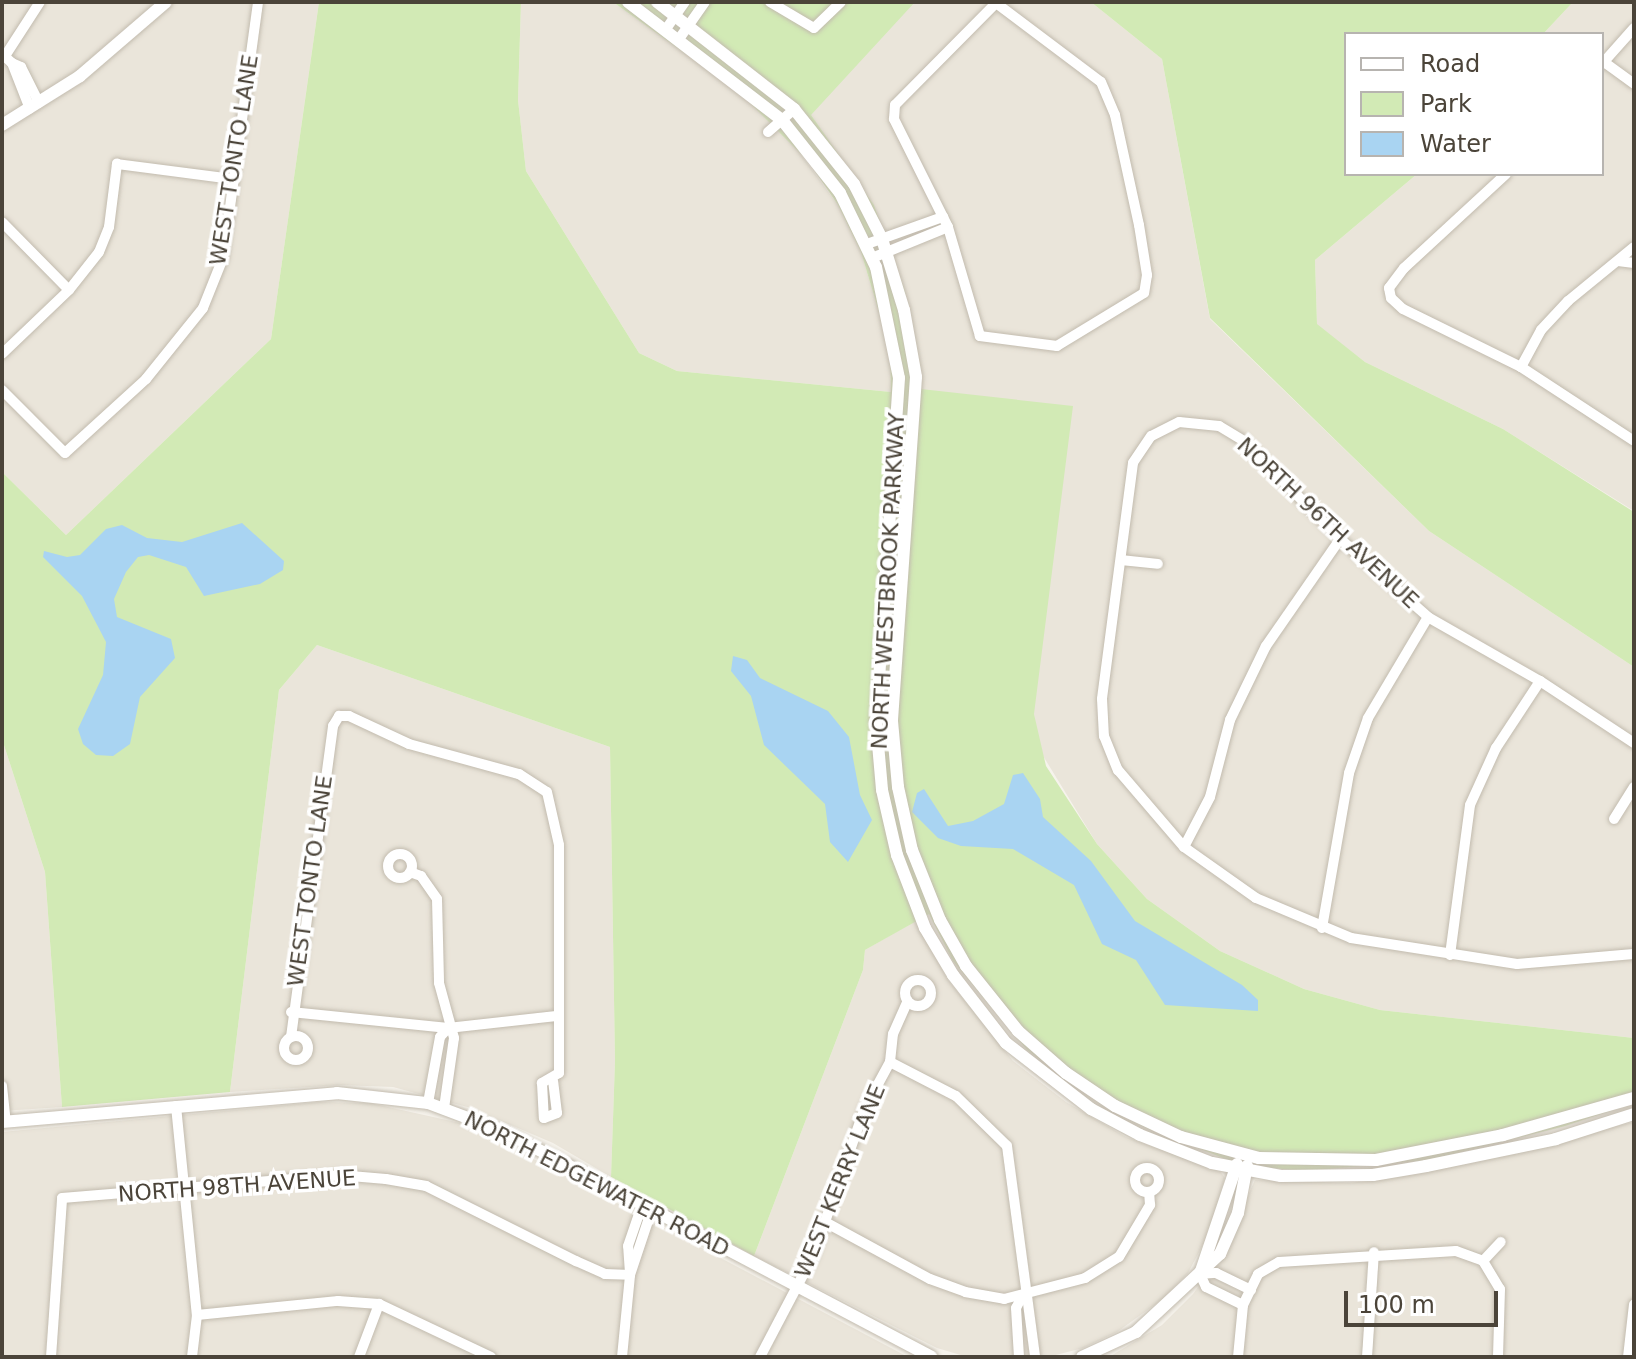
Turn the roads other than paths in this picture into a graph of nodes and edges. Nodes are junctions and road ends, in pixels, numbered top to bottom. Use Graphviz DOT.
graph roads {
  1 [pos="40,2"];
  2 [pos="166,2"];
  3 [pos="258,2"];
  4 [pos="628,2"];
  5 [pos="657,2"];
  6 [pos="685,2"];
  7 [pos="705,2"];
  8 [pos="770,2"];
  9 [pos="841,2"];
  10 [pos="996,3"];
  11 [pos="676,15"];
  12 [pos="689,25"];
  13 [pos="1634,28"];
  14 [pos="666,29"];
  15 [pos="679,39"];
  16 [pos="8,61"];
  17 [pos="1604,62"];
  18 [pos="1604,64"];
  19 [pos="1634,84"];
  20 [pos="35,106"];
  21 [pos="794,109"];
  22 [pos="782,120"];
  23 [pos="2,125"];
  24 [pos="768,132"];
  25 [pos="1504,176"];
  26 [pos="233,179"];
  27 [pos="2,222"];
  28 [pos="946,222"];
  29 [pos="867,244"];
  30 [pos="884,245"];
  31 [pos="1634,247"];
  32 [pos="872,258"];
  33 [pos="1618,261"];
  34 [pos="1634,263"];
  35 [pos="69,290"];
  36 [pos="2,354"];
  37 [pos="1521,367"];
  38 [pos="916,377"];
  39 [pos="899,378"];
  40 [pos="2,390"];
  41 [pos="1634,441"];
  42 [pos="894,479"];
  43 [pos="911,481"];
  44 [pos="1340,539"];
  45 [pos="1121,560"];
  46 [pos="1158,564"];
  47 [pos="883,610"];
  48 [pos="900,612"];
  49 [pos="1428,617"];
  50 [pos="1540,681"];
  51 [pos="1634,743"];
  52 [pos="1634,787"];
  53 [pos="1614,819"];
  54 [pos="1184,847"];
  55 [pos="410,872"];
  56 [pos="1322,928"];
  57 [pos="1450,955"];
  58 [pos="1632,957"];
  59 [pos="908,1001"];
  60 [pos="291,1012"];
  61 [pos="556,1016"];
  62 [pos="448,1028"];
  63 [pos="291,1037"];
  64 [pos="890,1062"];
  65 [pos="553,1081"];
  66 [pos="2,1086"];
  67 [pos="1634,1098"];
  68 [pos="428,1103"];
  69 [pos="176,1106"];
  70 [pos="444,1108"];
  71 [pos="1634,1114"];
  72 [pos="4,1122"];
  73 [pos="1244,1156"];
  74 [pos="1233,1168"];
  75 [pos="1248,1171"];
  76 [pos="183,1188"];
  77 [pos="1149,1192"];
  78 [pos="647,1207"];
  79 [pos="825,1222"];
  80 [pos="1501,1242"];
  81 [pos="1374,1252"];
  82 [pos="1483,1261"];
  83 [pos="1200,1274"];
  84 [pos="630,1275"];
  85 [pos="797,1288"];
  86 [pos="1251,1290"];
  87 [pos="1023,1295"];
  88 [pos="379,1304"];
  89 [pos="1634,1304"];
  90 [pos="1243,1305"];
  91 [pos="197,1315"];
  92 [pos="764,1355"];
  93 [pos="51,1357"];
  94 [pos="192,1357"];
  95 [pos="359,1357"];
  96 [pos="491,1357"];
  97 [pos="622,1357"];
  98 [pos="931,1357"];
  99 [pos="1019,1357"];
  100 [pos="1035,1357"];
  101 [pos="1082,1357"];
  102 [pos="1238,1357"];
  103 [pos="1367,1357"];
  104 [pos="1498,1357"];
  105 [pos="1628,1357"];
  1 -- 16 [label="street"];
  2 -- 20 [label="street"];
  3 -- 26 [label="street, WEST TONTO LANE"];
  4 -- 14 [label="street, NORTH WESTBROOK PARKWAY"];
  5 -- 11 [label="street, NORTH WESTBROOK PARKWAY"];
  6 -- 11 [label="street"];
  7 -- 12 [label="street"];
  8 -- 9 [label="street"];
  10 -- 28 [label="street"];
  10 -- 28 [label="street"];
  11 -- 12 [label="street, NORTH WESTBROOK PARKWAY"];
  11 -- 14 [label="street"];
  12 -- 15 [label="street"];
  12 -- 21 [label="street, NORTH WESTBROOK PARKWAY"];
  13 -- 17 [label="street"];
  14 -- 15 [label="street, NORTH WESTBROOK PARKWAY"];
  15 -- 22 [label="street, NORTH WESTBROOK PARKWAY"];
  16 -- 20 [label="street"];
  18 -- 19 [label="street"];
  20 -- 23 [label="street"];
  21 -- 22 [label="street"];
  21 -- 30 [label="street, NORTH WESTBROOK PARKWAY"];
  22 -- 24 [label="street"];
  22 -- 29 [label="street, NORTH WESTBROOK PARKWAY"];
  25 -- 37 [label="street"];
  26 -- 35 [label="street"];
  26 -- 40 [label="street, WEST TONTO LANE"];
  27 -- 35 [label="street"];
  28 -- 30 [label="street"];
  29 -- 30 [label="street"];
  29 -- 32 [label="street, NORTH WESTBROOK PARKWAY"];
  30 -- 32 [label="street"];
  30 -- 38 [label="street, NORTH WESTBROOK PARKWAY"];
  31 -- 33 [label="street"];
  32 -- 39 [label="street, NORTH WESTBROOK PARKWAY"];
  33 -- 34 [label="street"];
  33 -- 37 [label="street"];
  35 -- 36 [label="street"];
  37 -- 41 [label="street"];
  38 -- 39 [label="street"];
  38 -- 43 [label="street, NORTH WESTBROOK PARKWAY"];
  39 -- 42 [label="street, NORTH WESTBROOK PARKWAY"];
  42 -- 43 [label="street"];
  42 -- 47 [label="street, NORTH WESTBROOK PARKWAY"];
  43 -- 48 [label="street, NORTH WESTBROOK PARKWAY"];
  44 -- 45 [label="street, NORTH 96TH AVENUE"];
  44 -- 49 [label="street, NORTH 96TH AVENUE"];
  44 -- 54 [label="street"];
  45 -- 46 [label="street"];
  45 -- 54 [label="street"];
  47 -- 48 [label="street"];
  47 -- 74 [label="street, NORTH WESTBROOK PARKWAY"];
  48 -- 73 [label="street, NORTH WESTBROOK PARKWAY"];
  49 -- 50 [label="street, NORTH 96TH AVENUE"];
  49 -- 56 [label="street"];
  50 -- 51 [label="street, NORTH 96TH AVENUE"];
  50 -- 57 [label="street"];
  52 -- 53 [label="street"];
  54 -- 56 [label="street"];
  55 -- 62 [label="street"];
  56 -- 57 [label="street"];
  57 -- 58 [label="street"];
  59 -- 64 [label="street, WEST KERRY LANE"];
  60 -- 61 [label="street, WEST TONTO LANE"];
  60 -- 62 [label="street"];
  60 -- 63 [label="street, WEST TONTO LANE"];
  61 -- 62 [label="street"];
  61 -- 65 [label="street"];
  62 -- 68 [label="street"];
  62 -- 70 [label="street"];
  64 -- 79 [label="street, WEST KERRY LANE"];
  64 -- 87 [label="street"];
  66 -- 72 [label="street"];
  67 -- 73 [label="street, NORTH WESTBROOK PARKWAY"];
  68 -- 69 [label="street, NORTH EDGEWATER ROAD"];
  68 -- 70 [label="street, NORTH EDGEWATER ROAD"];
  69 -- 72 [label="street, NORTH EDGEWATER ROAD"];
  69 -- 76 [label="street"];
  70 -- 78 [label="street, NORTH EDGEWATER ROAD"];
  71 -- 75 [label="street, NORTH WESTBROOK PARKWAY"];
  73 -- 74 [label="street"];
  73 -- 75 [label="street"];
  74 -- 75 [label="street, NORTH WESTBROOK PARKWAY"];
  74 -- 83 [label="street"];
  75 -- 83 [label="street"];
  76 -- 84 [label="street, NORTH 98TH AVENUE"];
  76 -- 91 [label="street"];
  76 -- 93 [label="street, NORTH 98TH AVENUE"];
  77 -- 87 [label="street"];
  78 -- 84 [label="street"];
  78 -- 85 [label="street, NORTH EDGEWATER ROAD"];
  79 -- 85 [label="street, WEST KERRY LANE"];
  79 -- 87 [label="street"];
  80 -- 82 [label="street"];
  81 -- 82 [label="street"];
  81 -- 86 [label="street"];
  81 -- 103 [label="street"];
  82 -- 104 [label="street"];
  83 -- 86 [label="street"];
  83 -- 90 [label="street"];
  83 -- 101 [label="street"];
  84 -- 97 [label="street"];
  85 -- 92 [label="street, WEST KERRY LANE"];
  85 -- 98 [label="street, NORTH EDGEWATER ROAD"];
  86 -- 90 [label="street"];
  87 -- 99 [label="street"];
  87 -- 100 [label="street"];
  88 -- 91 [label="street"];
  88 -- 95 [label="street"];
  88 -- 96 [label="street"];
  89 -- 105 [label="street"];
  90 -- 102 [label="street"];
  91 -- 94 [label="street"];
}
